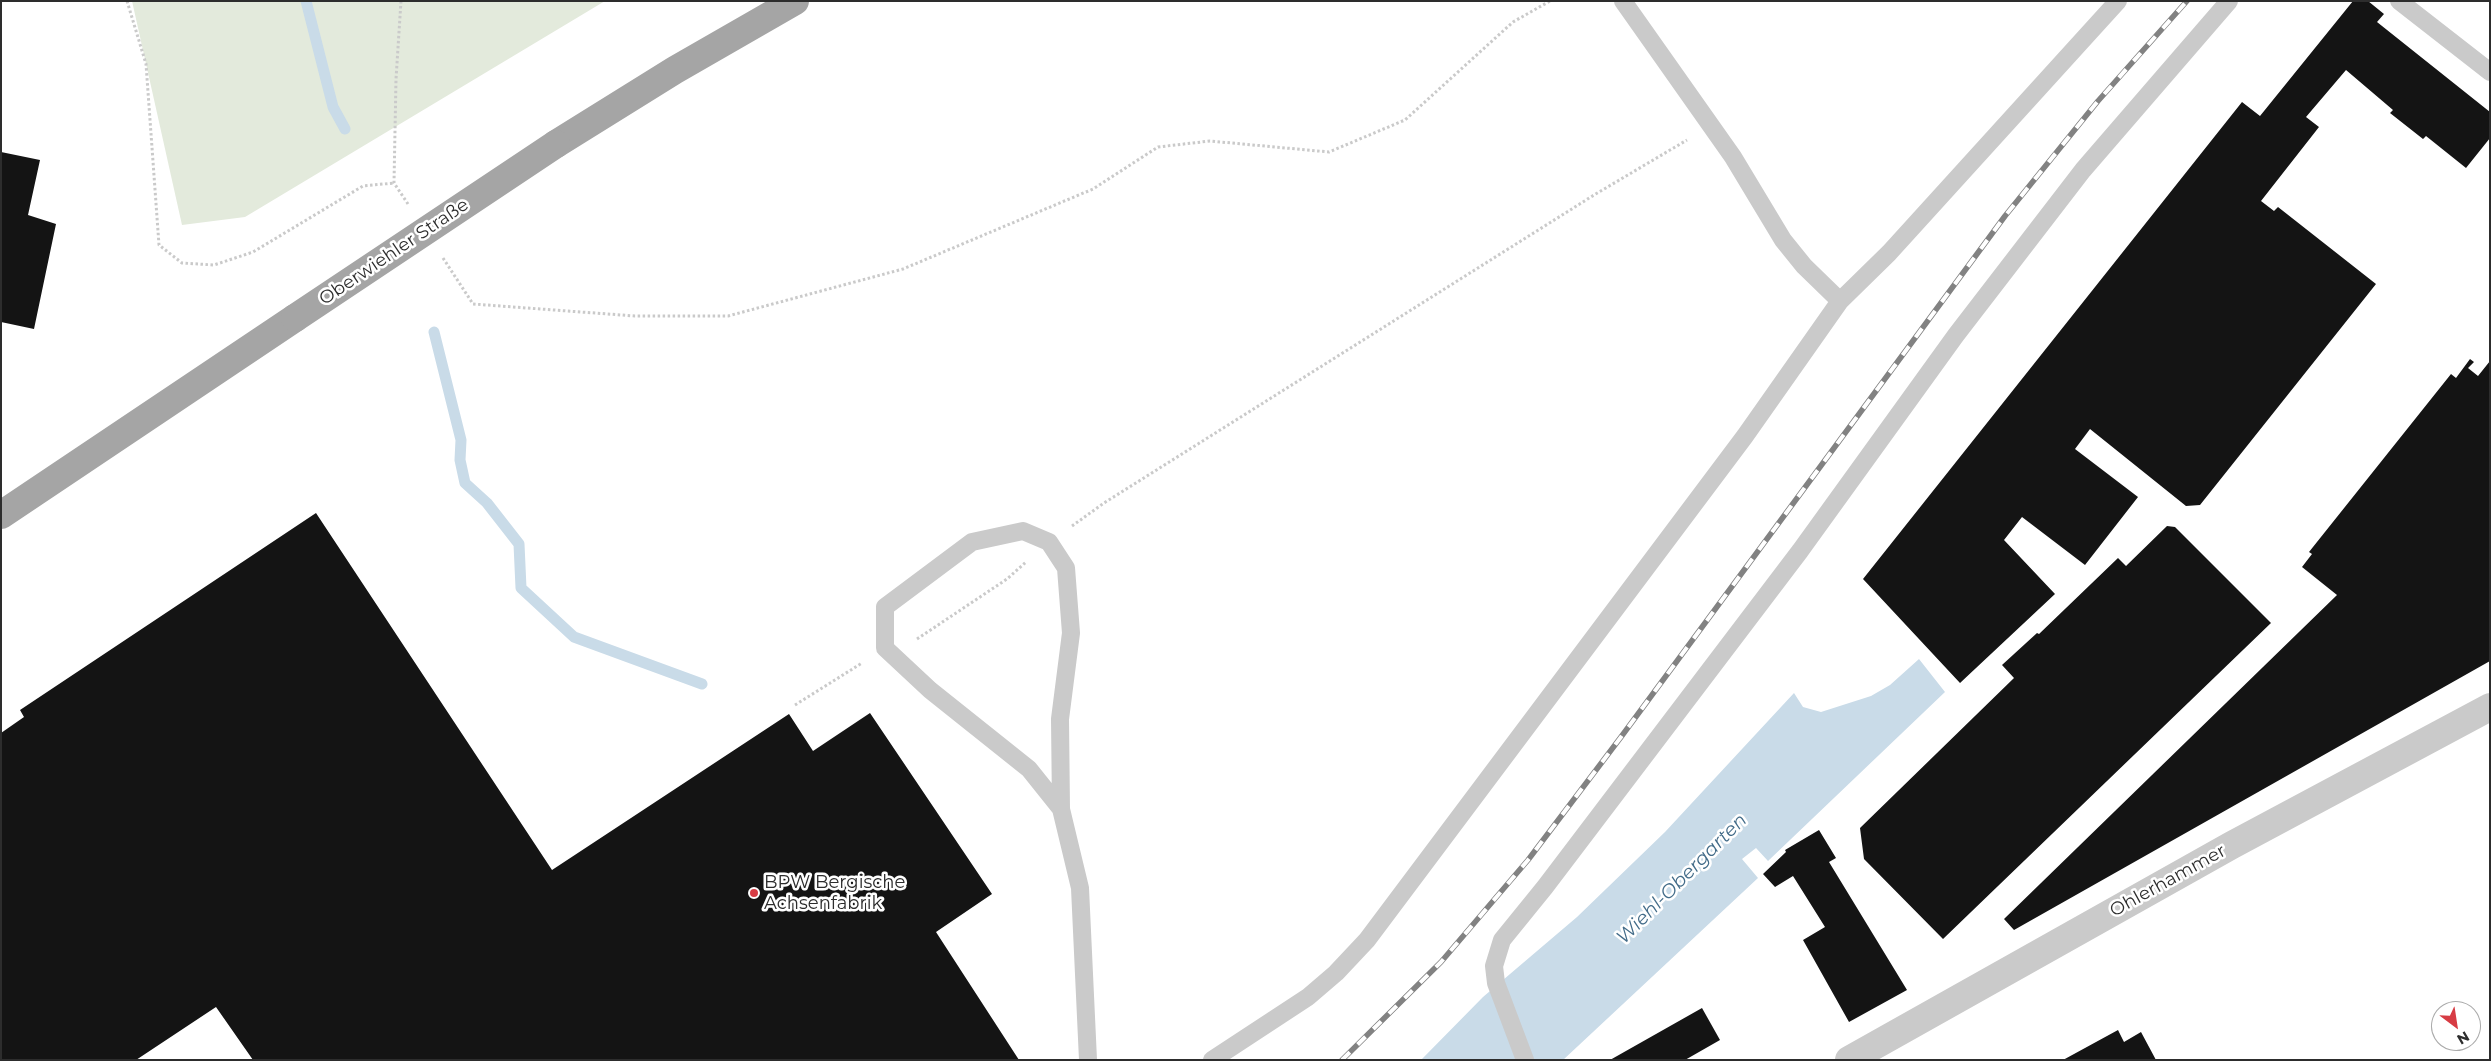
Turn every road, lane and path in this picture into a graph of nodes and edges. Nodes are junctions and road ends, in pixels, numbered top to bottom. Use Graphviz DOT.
graph roads {
  1 [pos="128,1"];
  2 [pos="401,1"];
  3 [pos="795,1"];
  4 [pos="1550,1"];
  5 [pos="1623,1"];
  6 [pos="2118,1"];
  7 [pos="2229,1"];
  8 [pos="2399,1"];
  9 [pos="2490,72"];
  10 [pos="1712,125"];
  11 [pos="394,183"];
  12 [pos="409,206"];
  13 [pos="440,252"];
  14 [pos="1840,301"];
  15 [pos="1,515"];
  16 [pos="1049,542"];
  17 [pos="885,648"];
  18 [pos="795,705"];
  19 [pos="2490,707"];
  20 [pos="1061,810"];
  21 [pos="1088,1060"];
  22 [pos="1212,1060"];
  23 [pos="1525,1060"];
  24 [pos="1849,1060"];
  1 -- 11 [label="path"];
  2 -- 11 [label="path"];
  3 -- 15 [label="main road, Oberwiehler Straße, bridge"];
  4 -- 13 [label="path"];
  5 -- 10 [label="lane"];
  6 -- 14 [label="lane"];
  7 -- 23 [label="lane"];
  8 -- 9 [label="lane"];
  10 -- 14 [label="lane"];
  10 -- 16 [label="path"];
  11 -- 12 [label="path"];
  14 -- 22 [label="lane"];
  16 -- 17 [label="path"];
  16 -- 17 [label="lane"];
  16 -- 20 [label="lane"];
  17 -- 18 [label="path"];
  17 -- 20 [label="lane"];
  19 -- 24 [label="street, Ohlerhammer"];
  20 -- 21 [label="lane"];
}
